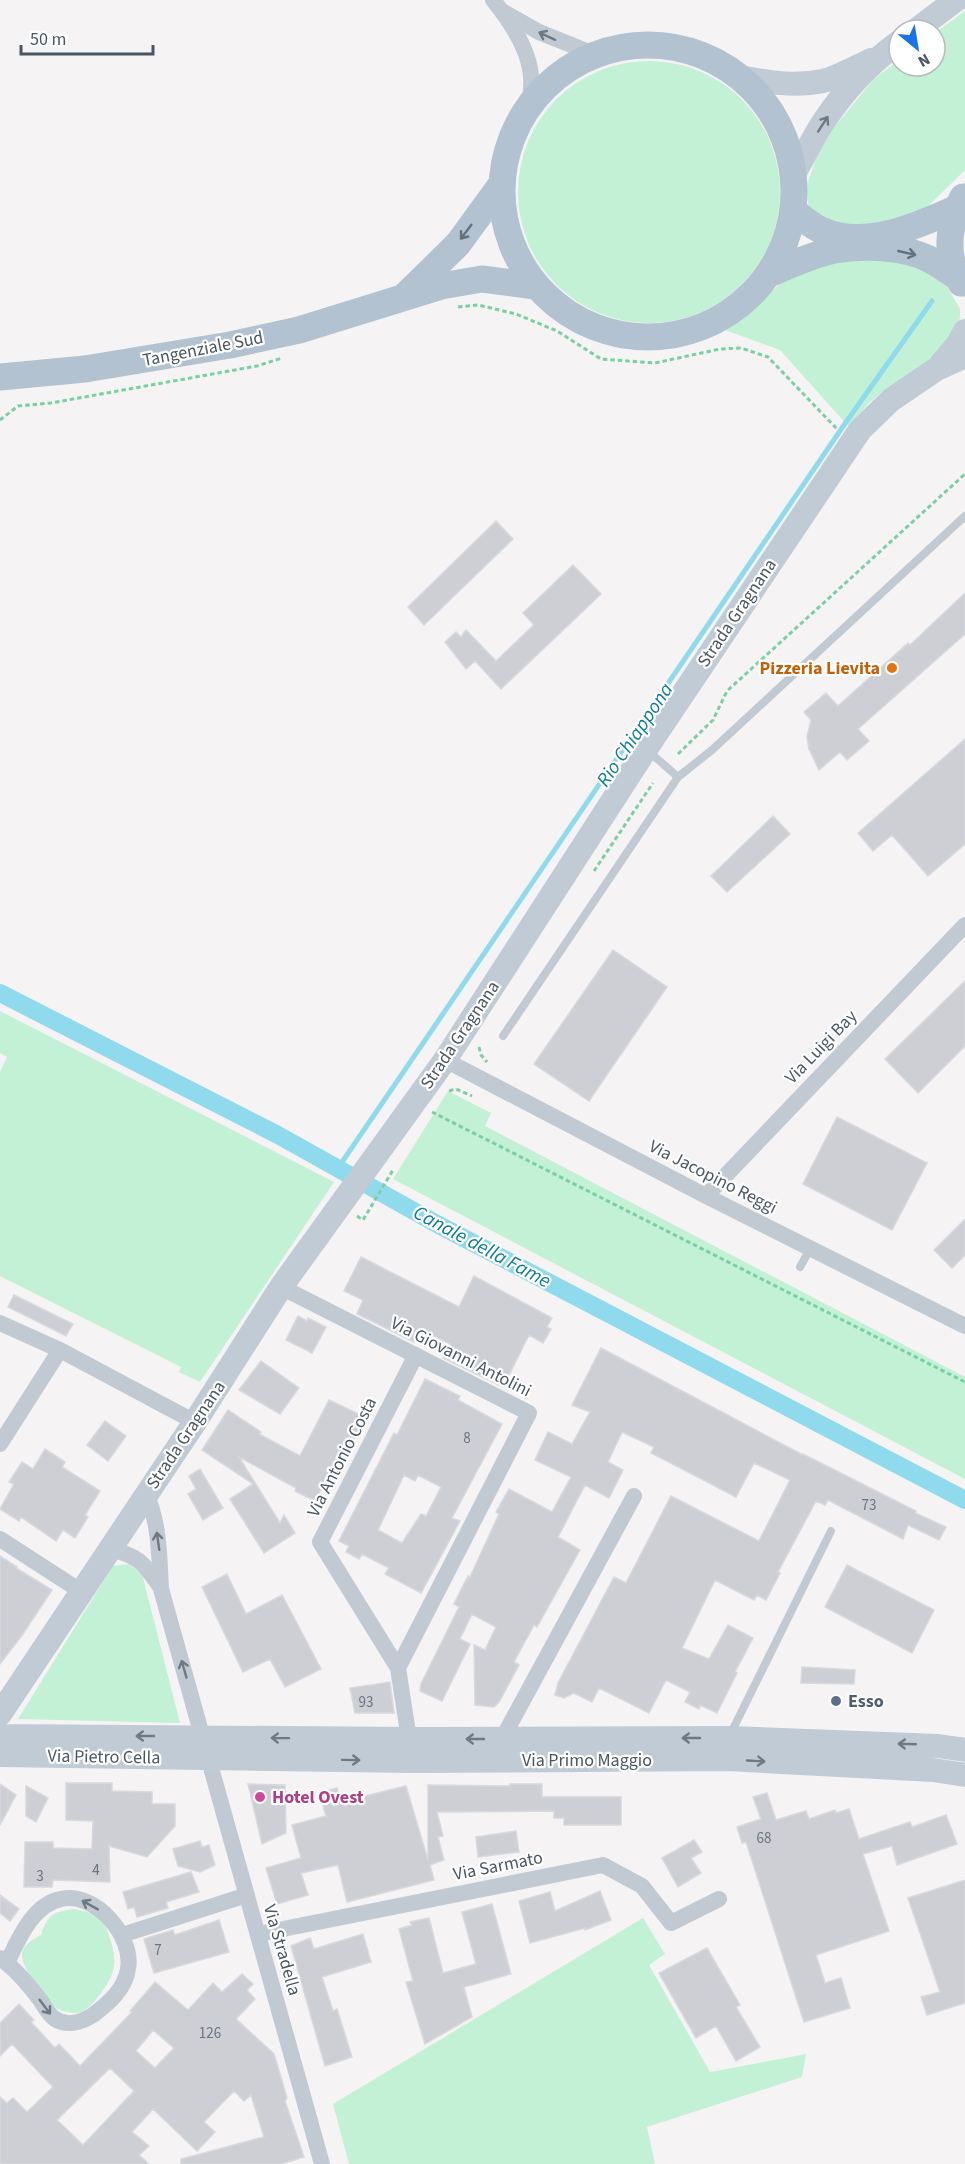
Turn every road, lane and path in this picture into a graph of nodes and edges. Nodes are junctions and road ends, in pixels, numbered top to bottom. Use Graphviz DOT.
graph roads {
  1 [pos="956,0"];
  2 [pos="497,5"];
  3 [pos="932,18"];
  4 [pos="887,51"];
  5 [pos="596,55"];
  6 [pos="879,57"];
  7 [pos="739,77"];
  8 [pos="530,105"];
  9 [pos="794,174"];
  10 [pos="501,186"];
  11 [pos="961,201"];
  12 [pos="802,218"];
  13 [pos="769,274"];
  14 [pos="961,283"];
  15 [pos="535,286"];
  16 [pos="401,299"];
  17 [pos="457,308"];
  18 [pos="965,331"];
  19 [pos="290,355"];
  20 [pos="965,356"];
  21 [pos="935,370"];
  22 [pos="0,377"];
  23 [pos="0,420"];
  24 [pos="851,443"];
  25 [pos="965,474"];
  26 [pos="965,516"];
  27 [pos="646,750"];
  28 [pos="678,754"];
  29 [pos="678,777"];
  30 [pos="965,926"];
  31 [pos="503,1036"];
  32 [pos="445,1060"];
  33 [pos="445,1094"];
  34 [pos="472,1096"];
  35 [pos="437,1104"];
  36 [pos="432,1111"];
  37 [pos="427,1119"];
  38 [pos="396,1164"];
  39 [pos="379,1171"];
  40 [pos="706,1196"];
  41 [pos="365,1216"];
  42 [pos="810,1249"];
  43 [pos="800,1267"];
  44 [pos="281,1287"];
  45 [pos="0,1323"];
  46 [pos="965,1326"];
  47 [pos="60,1350"];
  48 [pos="416,1355"];
  49 [pos="965,1382"];
  50 [pos="195,1422"];
  51 [pos="0,1444"];
  52 [pos="146,1494"];
  53 [pos="634,1496"];
  54 [pos="831,1531"];
  55 [pos="0,1539"];
  56 [pos="111,1549"];
  57 [pos="161,1589"];
  58 [pos="82,1592"];
  59 [pos="40,1654"];
  60 [pos="398,1668"];
  61 [pos="0,1692"];
  62 [pos="0,1714"];
  63 [pos="0,1736"];
  64 [pos="728,1738"];
  65 [pos="409,1739"];
  66 [pos="502,1739"];
  67 [pos="206,1747"];
  68 [pos="965,1750"];
  69 [pos="0,1755"];
  70 [pos="965,1775"];
  71 [pos="247,1895"];
  72 [pos="719,1899"];
  73 [pos="258,1934"];
  74 [pos="122,1935"];
  75 [pos="4,1960"];
  76 [pos="322,2164"];
  1 -- 3 [label="main road"];
  5 -- 2 [label="street, one-way"];
  2 -- 8 [label="street"];
  4 -- 6 [label="main road"];
  5 -- 7 [label="main road"];
  5 -- 8 [label="main road"];
  6 -- 7 [label="main road"];
  9 -- 6 [label="main road, one-way"];
  7 -- 9 [label="main road"];
  8 -- 10 [label="main road"];
  9 -- 12 [label="main road"];
  10 -- 15 [label="main road"];
  10 -- 16 [label="main road, Tangenziale Sud, one-way"];
  11 -- 12 [label="main road"];
  11 -- 14 [label="main road"];
  12 -- 13 [label="main road"];
  13 -- 14 [label="main road, one-way"];
  13 -- 15 [label="main road"];
  15 -- 16 [label="main road, Tangenziale Sud"];
  16 -- 22 [label="main road, Tangenziale Sud"];
  17 -- 24 [label="path"];
  18 -- 21 [label="main road, Strada Gragnana"];
  19 -- 23 [label="path"];
  20 -- 21 [label="main road, Strada Gragnana"];
  21 -- 24 [label="main road, Strada Gragnana"];
  24 -- 27 [label="main road, Strada Gragnana"];
  25 -- 28 [label="path"];
  26 -- 29 [label="lane"];
  27 -- 29 [label="lane"];
  27 -- 32 [label="main road, Strada Gragnana"];
  29 -- 31 [label="lane"];
  30 -- 40 [label="street, Via Luigi Bay"];
  32 -- 39 [label="main road, Strada Gragnana"];
  32 -- 40 [label="street, Via Jacopino Reggi"];
  33 -- 34 [label="path"];
  35 -- 36 [label="path"];
  36 -- 37 [label="path"];
  36 -- 49 [label="path"];
  38 -- 39 [label="path"];
  39 -- 41 [label="path"];
  39 -- 44 [label="main road, Strada Gragnana"];
  40 -- 42 [label="street, Via Jacopino Reggi"];
  42 -- 43 [label="lane"];
  42 -- 46 [label="street, Via Jacopino Reggi"];
  44 -- 48 [label="street, Via Giovanni Antolini"];
  44 -- 50 [label="main road, Strada Gragnana"];
  45 -- 47 [label="street"];
  47 -- 50 [label="street"];
  47 -- 51 [label="street"];
  48 -- 60 [label="street, Via Antonio Costa"];
  48 -- 60 [label="street, Via Giovanni Antolini"];
  50 -- 52 [label="main road, Strada Gragnana"];
  52 -- 56 [label="main road, Strada Gragnana"];
  57 -- 52 [label="street, one-way"];
  53 -- 66 [label="street, Via Primo Maggio"];
  54 -- 64 [label="lane"];
  55 -- 58 [label="street"];
  56 -- 57 [label="street"];
  56 -- 58 [label="main road, Strada Gragnana"];
  67 -- 57 [label="street, Via Stradella, one-way"];
  58 -- 59 [label="main road, Strada Gragnana"];
  59 -- 61 [label="main road"];
  59 -- 62 [label="main road, Strada Gragnana"];
  60 -- 65 [label="street"];
  67 -- 63 [label="main road, Via Pietro Cella, one-way"];
  64 -- 66 [label="main road, Via Primo Maggio, one-way"];
  68 -- 64 [label="main road, Via Primo Maggio, one-way"];
  66 -- 65 [label="main road, Via Primo Maggio, one-way"];
  65 -- 67 [label="main road, Via Primo Maggio, one-way"];
  67 -- 69 [label="main road, Via Pietro Cella"];
  67 -- 70 [label="main road, Via Primo Maggio, one-way"];
  67 -- 71 [label="street, Via Stradella"];
  71 -- 73 [label="street, Via Stradella"];
  71 -- 74 [label="street"];
  72 -- 73 [label="street, Via Sarmato"];
  73 -- 76 [label="street, Via Stradella"];
  74 -- 75 [label="street, one-way"];
  75 -- 74 [label="street, one-way"];
}
